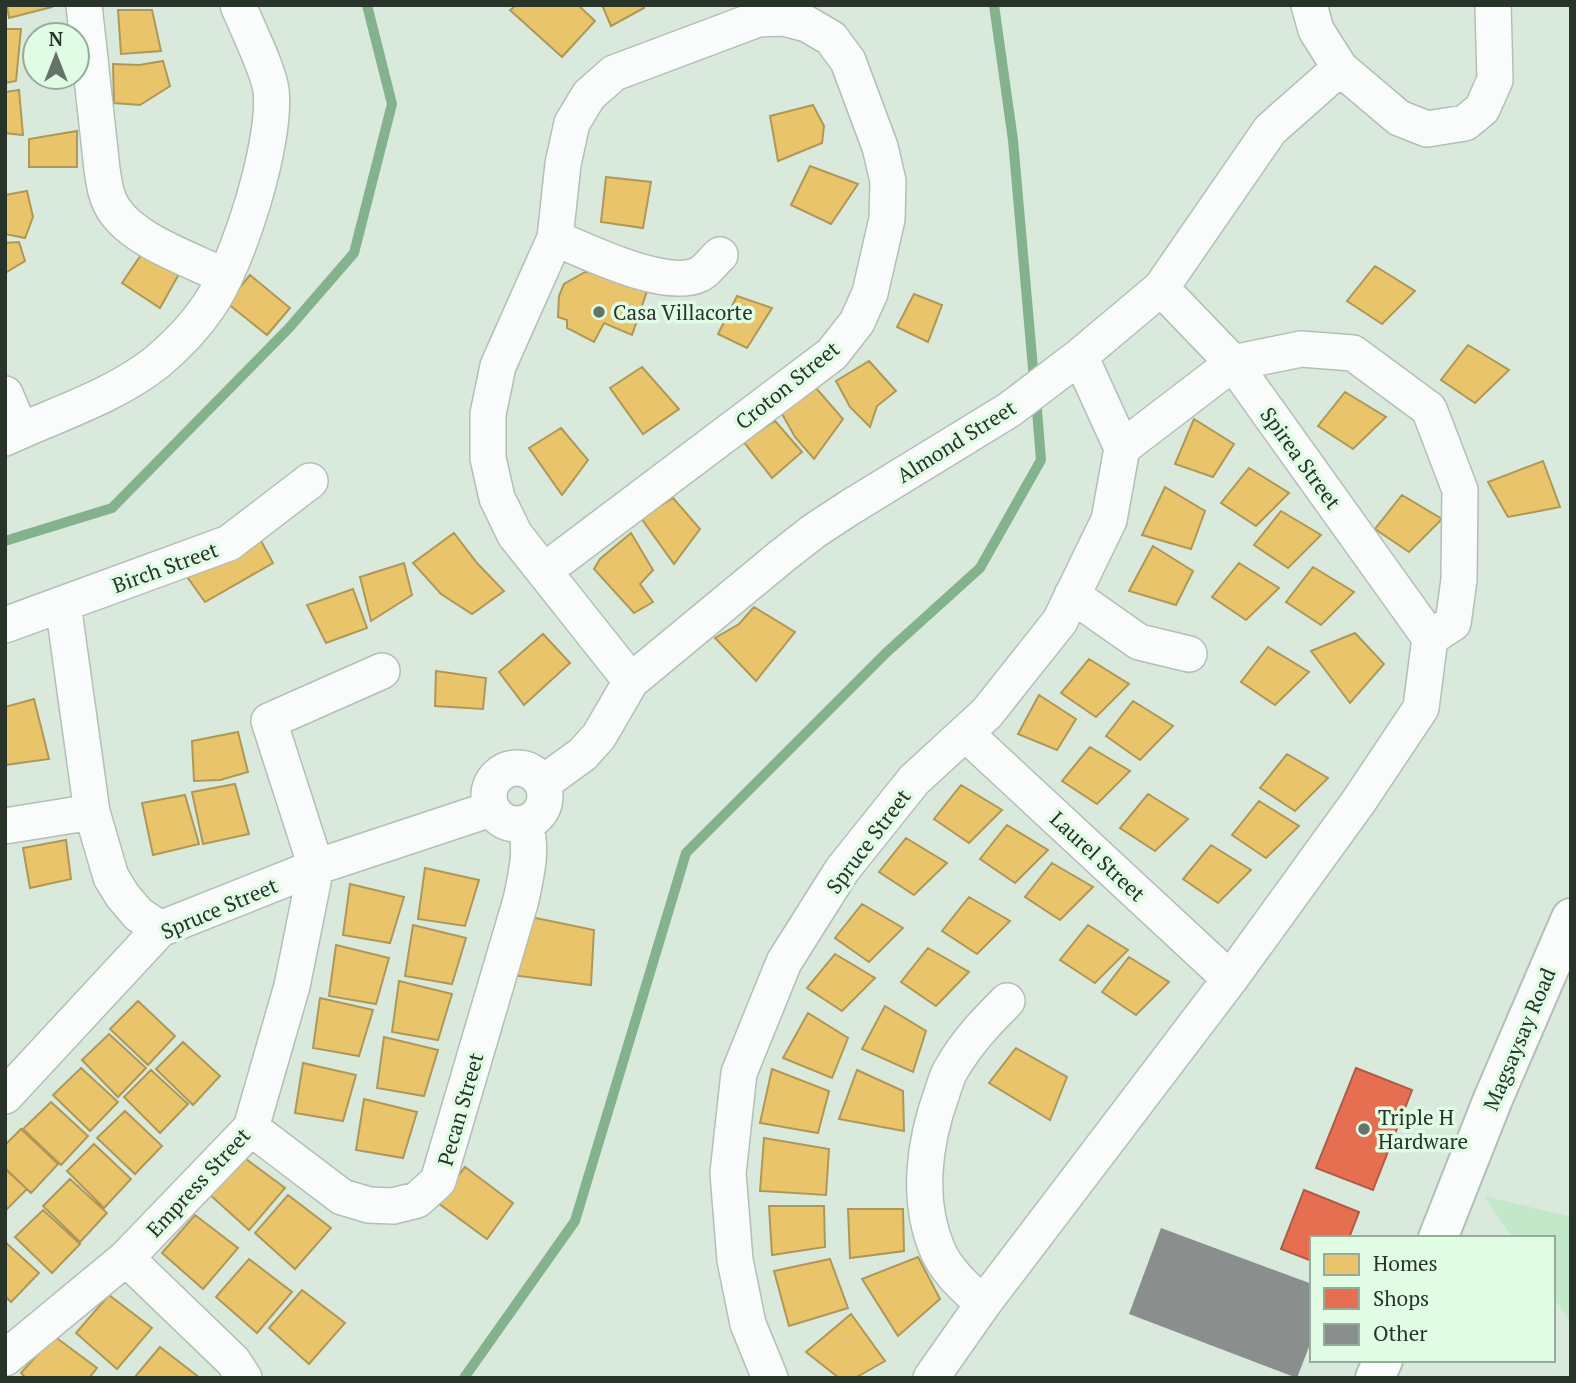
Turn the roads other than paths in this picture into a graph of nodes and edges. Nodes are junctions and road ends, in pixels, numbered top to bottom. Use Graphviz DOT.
graph roads {
  1 [pos="84,5"];
  2 [pos="238,5"];
  3 [pos="1308,5"];
  4 [pos="1493,5"];
  5 [pos="1340,68"];
  6 [pos="555,238"];
  7 [pos="720,255"];
  8 [pos="224,276"];
  9 [pos="1161,288"];
  10 [pos="1233,363"];
  11 [pos="1067,366"];
  12 [pos="5,394"];
  13 [pos="13,435"];
  14 [pos="1122,448"];
  15 [pos="310,481"];
  16 [pos="544,571"];
  17 [pos="1072,594"];
  18 [pos="63,604"];
  19 [pos="5,625"];
  20 [pos="1430,638"];
  21 [pos="1189,654"];
  22 [pos="382,671"];
  23 [pos="631,681"];
  24 [pos="965,733"];
  25 [pos="543,783"];
  26 [pos="491,810"];
  27 [pos="92,812"];
  28 [pos="525,824"];
  29 [pos="5,826"];
  30 [pos="316,867"];
  31 [pos="1571,918"];
  32 [pos="160,929"];
  33 [pos="1230,979"];
  34 [pos="1007,1001"];
  35 [pos="5,1096"];
  36 [pos="251,1128"];
  37 [pos="1439,1236"];
  38 [pos="126,1258"];
  39 [pos="983,1304"];
  40 [pos="5,1357"];
  41 [pos="1382,1362"];
  42 [pos="244,1378"];
  43 [pos="770,1378"];
  44 [pos="931,1378"];
  45 [pos="1375,1378"];
  1 -- 8 [label="street"];
  2 -- 8 [label="street"];
  3 -- 5 [label="street"];
  4 -- 5 [label="street"];
  5 -- 9 [label="street, Almond Street"];
  6 -- 7 [label="street"];
  6 -- 16 [label="street, Croton Street"];
  6 -- 16 [label="street, Croton Street"];
  8 -- 13 [label="street"];
  9 -- 10 [label="street, Spirea Street"];
  9 -- 11 [label="street, Almond Street"];
  10 -- 14 [label="street"];
  10 -- 20 [label="street, Spirea Street"];
  10 -- 20 [label="street"];
  11 -- 14 [label="street"];
  11 -- 23 [label="street, Almond Street"];
  12 -- 13 [label="street"];
  14 -- 17 [label="street, Spruce Street"];
  15 -- 18 [label="street, Birch Street"];
  16 -- 23 [label="street, Croton Street"];
  17 -- 21 [label="street"];
  17 -- 24 [label="street, Spruce Street"];
  18 -- 19 [label="street, Birch Street"];
  18 -- 27 [label="street"];
  20 -- 33 [label="street"];
  22 -- 30 [label="street"];
  23 -- 25 [label="street, Almond Street"];
  24 -- 33 [label="street, Laurel Street"];
  24 -- 43 [label="street, Spruce Street"];
  25 -- 26 [label="street"];
  25 -- 28 [label="street"];
  26 -- 28 [label="street"];
  26 -- 30 [label="street, Spruce Street"];
  27 -- 29 [label="street"];
  27 -- 32 [label="street"];
  28 -- 36 [label="street, Pecan Street"];
  30 -- 32 [label="street, Spruce Street"];
  30 -- 36 [label="street, Empress Street"];
  31 -- 37 [label="main road, Magsaysay Road"];
  32 -- 35 [label="street, Spruce Street"];
  33 -- 39 [label="street"];
  34 -- 39 [label="street"];
  36 -- 38 [label="street, Empress Street"];
  38 -- 40 [label="street, Empress Street"];
  38 -- 42 [label="street"];
  39 -- 44 [label="street"];
  41 -- 45 [label="main road"];
}
